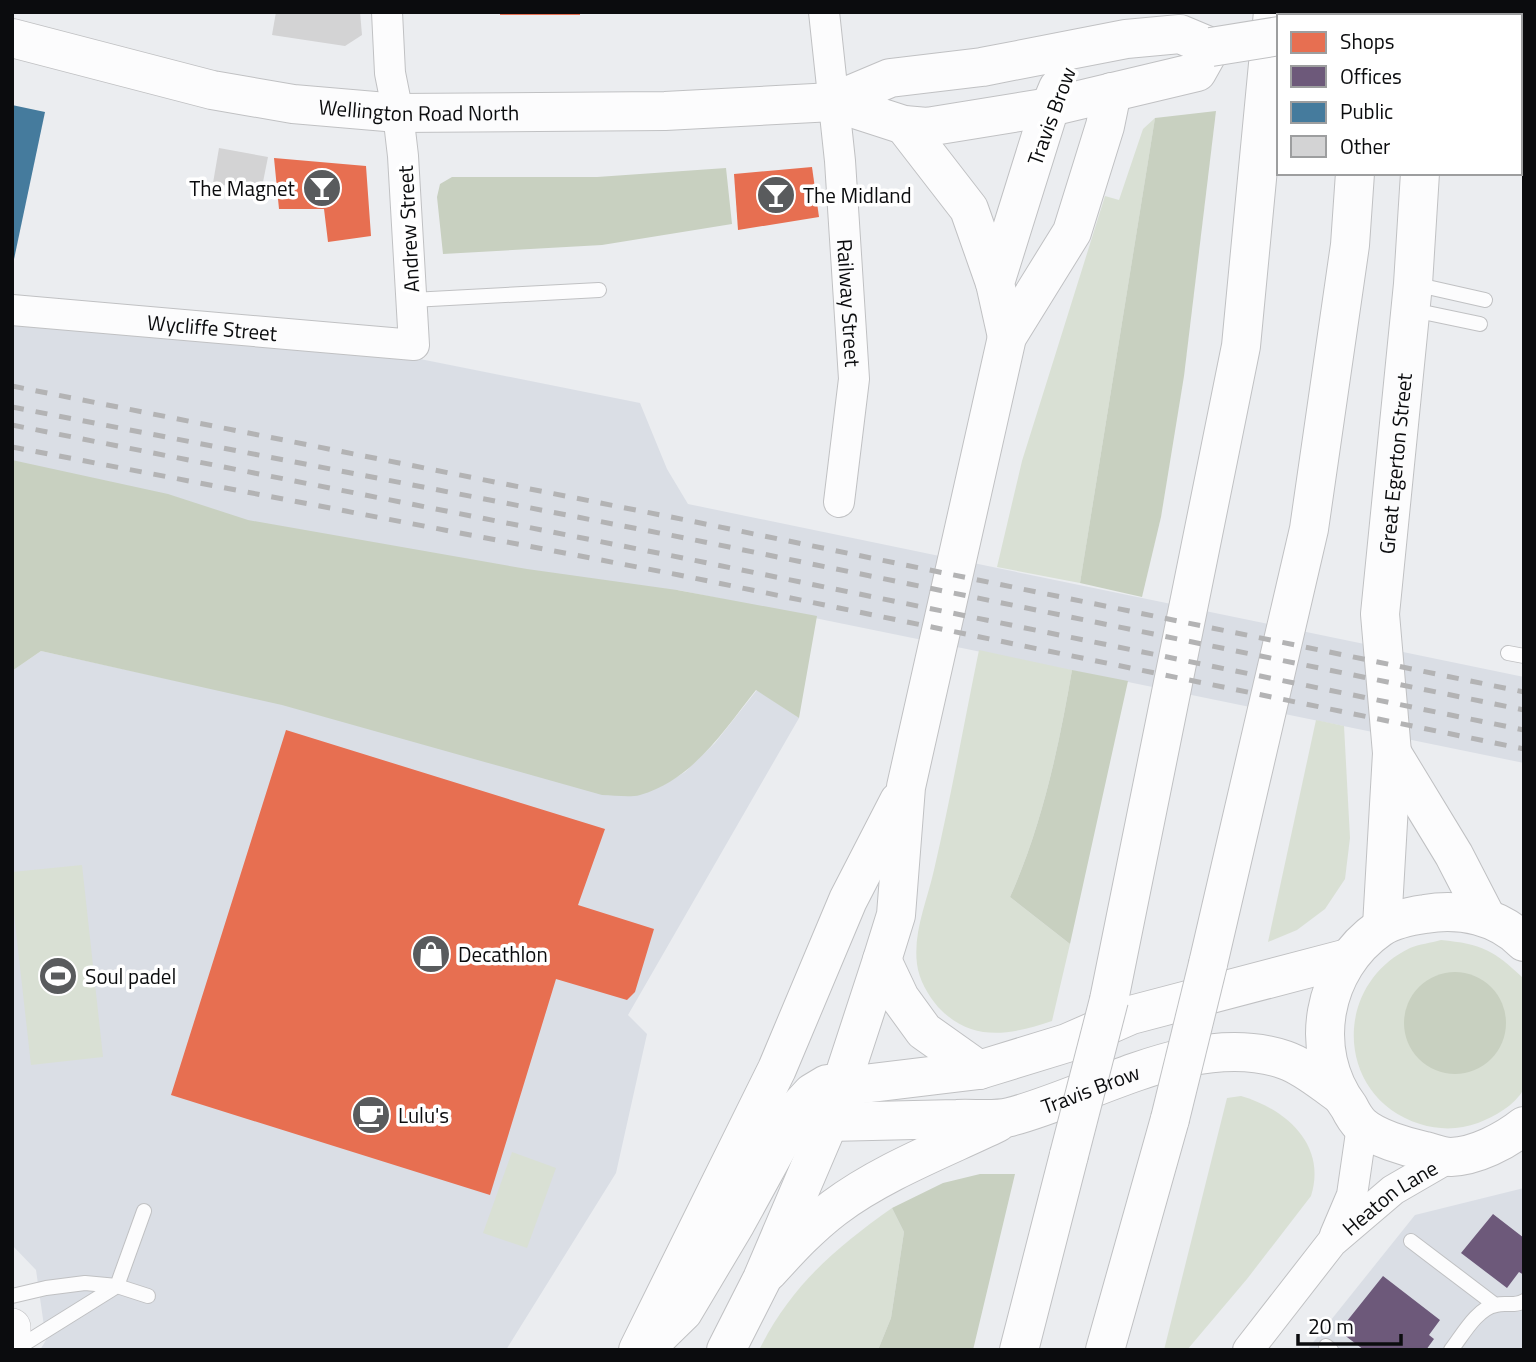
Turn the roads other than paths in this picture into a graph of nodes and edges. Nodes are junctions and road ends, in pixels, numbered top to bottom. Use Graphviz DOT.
graph roads {
  1 [pos="387,12"];
  2 [pos="824,12"];
  3 [pos="1273,12"];
  4 [pos="1277,36"];
  5 [pos="12,38"];
  6 [pos="1212,47"];
  7 [pos="1077,48"];
  8 [pos="1112,92"];
  9 [pos="833,102"];
  10 [pos="1050,107"];
  11 [pos="398,113"];
  12 [pos="904,125"];
  13 [pos="1355,175"];
  14 [pos="1420,175"];
  15 [pos="995,283"];
  16 [pos="599,290"];
  17 [pos="1412,297"];
  18 [pos="412,300"];
  19 [pos="1485,300"];
  20 [pos="12,310"];
  21 [pos="1480,324"];
  22 [pos="1007,337"];
  23 [pos="414,345"];
  24 [pos="839,502"];
  25 [pos="1508,653"];
  26 [pos="1524,656"];
  27 [pos="1392,752"];
  28 [pos="906,787"];
  29 [pos="1382,926"];
  30 [pos="1511,929"];
  31 [pos="1348,958"];
  32 [pos="882,960"];
  33 [pos="777,1069"];
  34 [pos="979,1070"];
  35 [pos="843,1083"];
  36 [pos="1339,1094"];
  37 [pos="814,1114"];
  38 [pos="1008,1118"];
  39 [pos="1362,1126"];
  40 [pos="1520,1132"];
  41 [pos="1450,1157"];
  42 [pos="144,1211"];
  43 [pos="1411,1241"];
  44 [pos="1332,1242"];
  45 [pos="762,1279"];
  46 [pos="117,1286"];
  47 [pos="12,1296"];
  48 [pos="148,1296"];
  49 [pos="1524,1301"];
  50 [pos="1494,1304"];
  51 [pos="12,1327"];
  52 [pos="12,1342"];
  53 [pos="15,1350"];
  54 [pos="638,1350"];
  55 [pos="644,1350"];
  56 [pos="726,1350"];
  57 [pos="1019,1350"];
  58 [pos="1105,1350"];
  59 [pos="1248,1350"];
  60 [pos="1451,1350"];
  1 -- 11 [label="street, Andrew Street"];
  2 -- 9 [label="street, Railway Street"];
  3 -- 57 [label="main road, bridge"];
  4 -- 6 [label="main road, bridge"];
  5 -- 11 [label="main road, Wellington Road North"];
  6 -- 7 [label="main road, Wellington Road North"];
  6 -- 8 [label="main road, Wellington Road North"];
  7 -- 8 [label="main road, Travis Brow"];
  7 -- 9 [label="main road, Wellington Road North"];
  7 -- 10 [label="main road, Travis Brow"];
  8 -- 10 [label="main road, Wellington Road North"];
  8 -- 22 [label="main road, Travis Brow"];
  9 -- 11 [label="main road, Wellington Road North"];
  9 -- 12 [label="main road, Wellington Road North"];
  9 -- 24 [label="street, Railway Street"];
  10 -- 12 [label="main road, Wellington Road North"];
  10 -- 15 [label="main road, Travis Brow"];
  11 -- 18 [label="street, Andrew Street"];
  12 -- 15 [label="main road"];
  13 -- 58 [label="main road, bridge"];
  14 -- 17 [label="main road, Great Egerton Street"];
  15 -- 22 [label="main road, Travis Brow"];
  16 -- 18 [label="lane"];
  17 -- 19 [label="lane"];
  17 -- 21 [label="lane"];
  17 -- 27 [label="main road, Great Egerton Street"];
  18 -- 23 [label="street, Andrew Street"];
  20 -- 23 [label="street, Wycliffe Street"];
  22 -- 28 [label="main road, Travis Brow"];
  25 -- 26 [label="lane"];
  27 -- 29 [label="main road, Great Egerton Street"];
  27 -- 30 [label="main road, Great Egerton Street"];
  28 -- 32 [label="main road, Travis Brow"];
  28 -- 33 [label="main road, Travis Brow"];
  29 -- 30 [label="main road"];
  29 -- 31 [label="main road"];
  31 -- 34 [label="main road"];
  31 -- 36 [label="main road"];
  32 -- 34 [label="main road"];
  32 -- 35 [label="main road, Travis Brow"];
  33 -- 37 [label="main road"];
  33 -- 54 [label="main road, Travis Brow"];
  34 -- 35 [label="main road"];
  35 -- 37 [label="main road, Travis Brow"];
  36 -- 38 [label="main road, Travis Brow"];
  36 -- 39 [label="main road"];
  37 -- 38 [label="main road, Travis Brow"];
  37 -- 45 [label="main road, Travis Brow"];
  37 -- 55 [label="main road"];
  38 -- 45 [label="main road"];
  39 -- 41 [label="main road"];
  39 -- 44 [label="street, Heaton Lane"];
  40 -- 41 [label="main road"];
  41 -- 44 [label="street, Heaton Lane"];
  42 -- 46 [label="lane"];
  43 -- 50 [label="lane"];
  44 -- 59 [label="street, Heaton Lane"];
  45 -- 56 [label="main road, Travis Brow"];
  46 -- 47 [label="lane"];
  46 -- 48 [label="lane"];
  46 -- 53 [label="lane"];
  49 -- 50 [label="lane"];
  50 -- 60 [label="lane"];
  51 -- 52 [label="street"];
}
